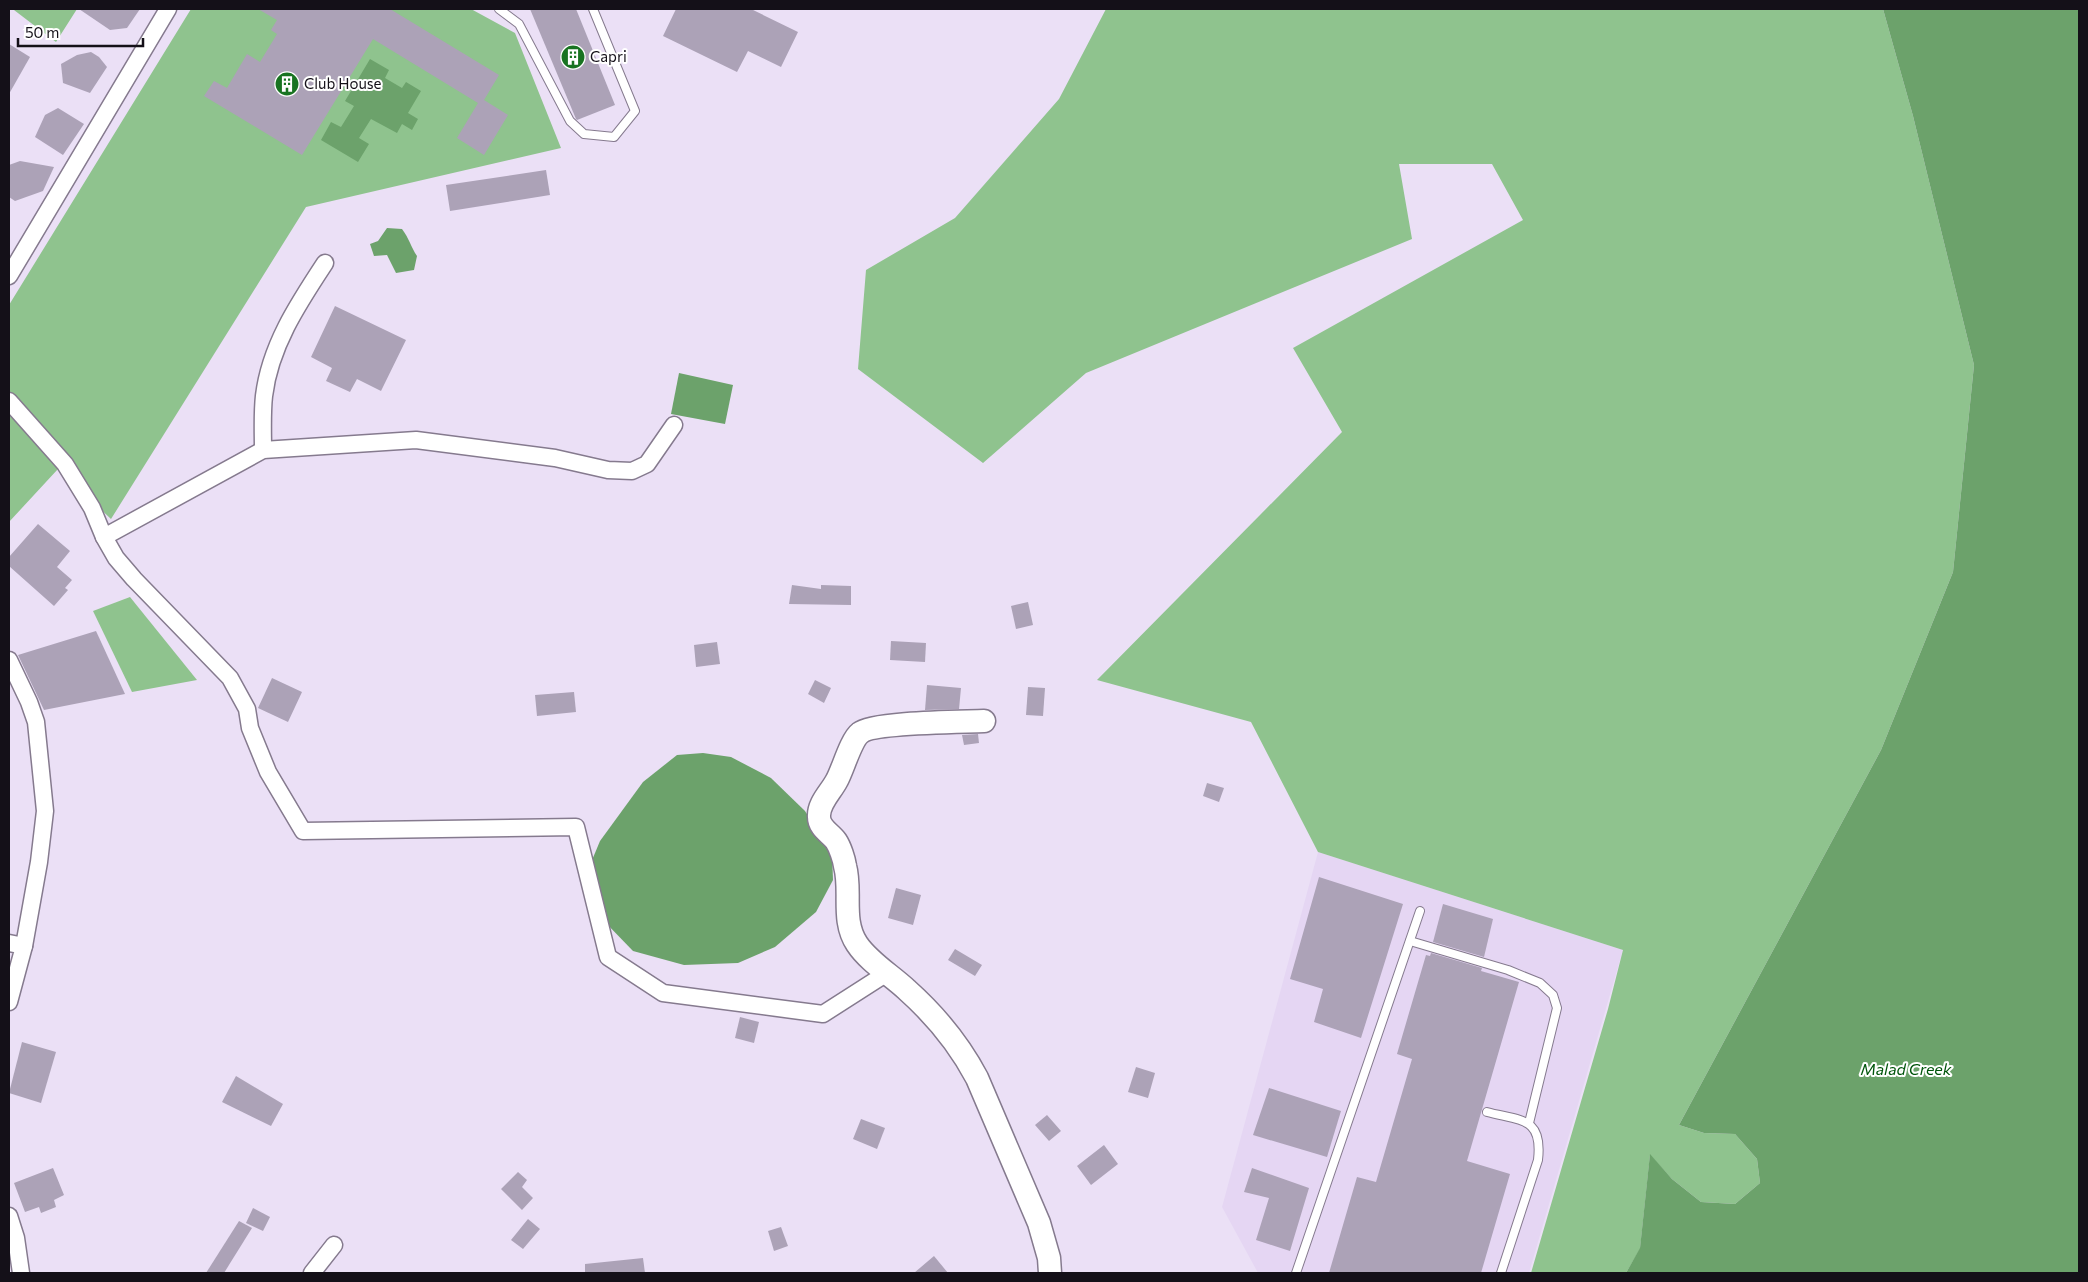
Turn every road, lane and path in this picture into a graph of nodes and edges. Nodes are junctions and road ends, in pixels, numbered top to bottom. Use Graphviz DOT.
graph roads {
  1 [pos="168,9"];
  2 [pos="499,9"];
  3 [pos="593,9"];
  4 [pos="14,251"];
  5 [pos="324,263"];
  6 [pos="9,276"];
  7 [pos="9,401"];
  8 [pos="674,426"];
  9 [pos="263,450"];
  10 [pos="104,538"];
  11 [pos="9,660"];
  12 [pos="984,721"];
  13 [pos="1420,911"];
  14 [pos="1410,941"];
  15 [pos="16,945"];
  16 [pos="887,973"];
  17 [pos="9,1002"];
  18 [pos="1487,1112"];
  19 [pos="1529,1123"];
  20 [pos="9,1216"];
  21 [pos="334,1245"];
  22 [pos="21,1273"];
  23 [pos="312,1273"];
  24 [pos="1050,1273"];
  25 [pos="1296,1273"];
  26 [pos="1501,1273"];
  1 -- 4 [label="street"];
  2 -- 3 [label="lane"];
  4 -- 6 [label="street"];
  5 -- 9 [label="street"];
  7 -- 10 [label="street"];
  8 -- 9 [label="street"];
  9 -- 10 [label="street"];
  10 -- 16 [label="street"];
  11 -- 15 [label="street"];
  12 -- 16 [label="street"];
  13 -- 14 [label="lane"];
  14 -- 19 [label="lane"];
  14 -- 25 [label="lane"];
  15 -- 17 [label="street"];
  16 -- 24 [label="street"];
  18 -- 19 [label="lane"];
  19 -- 26 [label="lane"];
  20 -- 22 [label="street"];
  21 -- 23 [label="street"];
}
